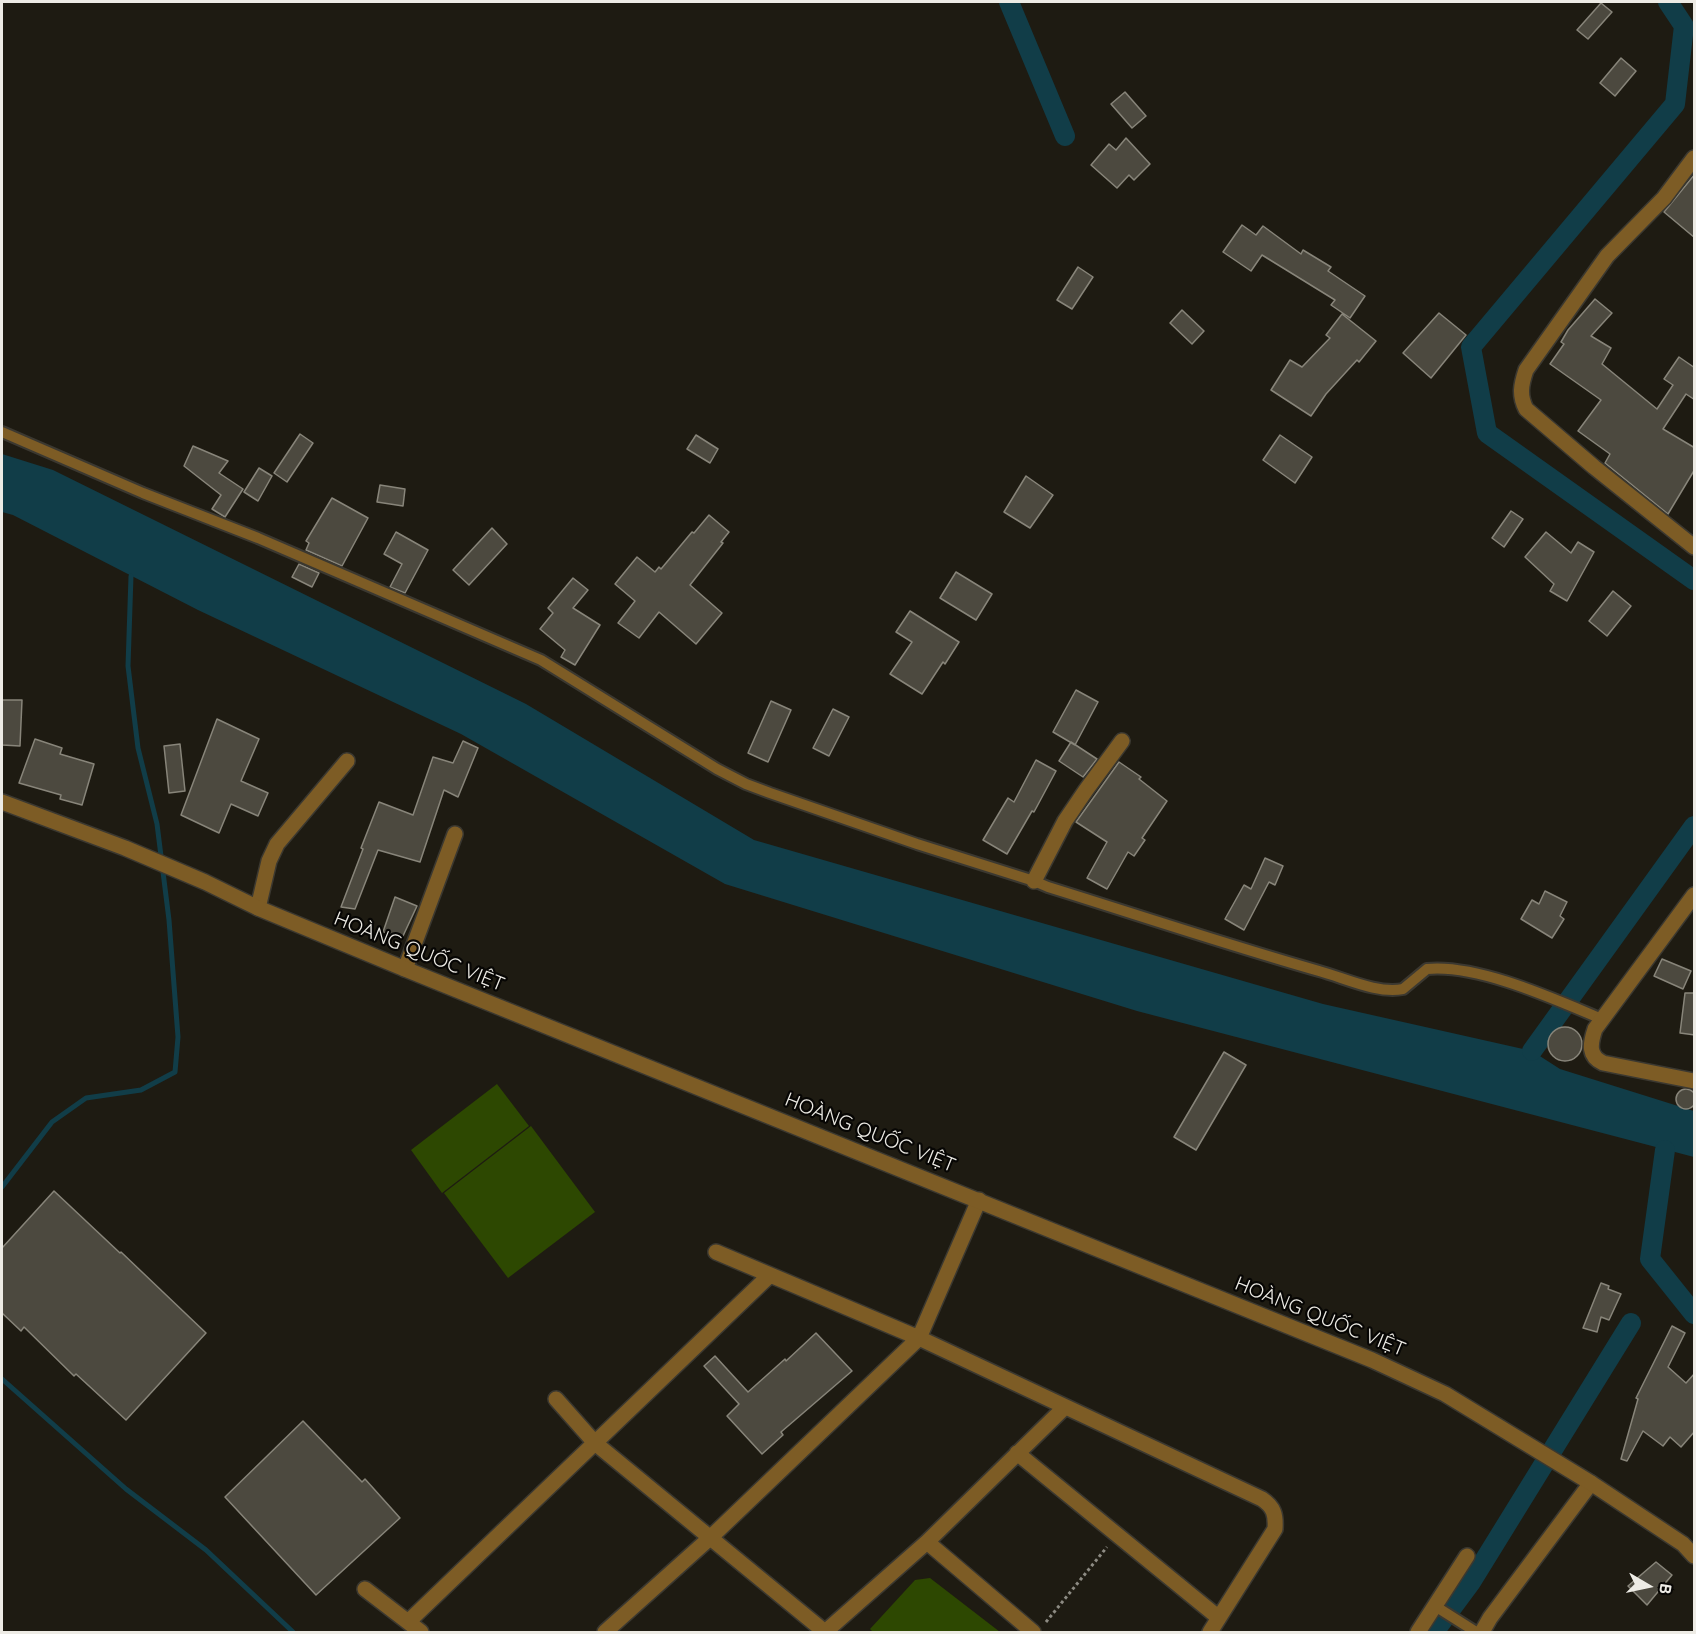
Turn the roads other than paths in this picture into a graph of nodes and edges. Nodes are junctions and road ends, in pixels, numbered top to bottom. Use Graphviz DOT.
graph roads {
  1 [pos="1695,158"];
  2 [pos="2,432"];
  3 [pos="1695,547"];
  4 [pos="1122,741"];
  5 [pos="347,761"];
  6 [pos="2,802"];
  7 [pos="455,834"];
  8 [pos="1034,881"];
  9 [pos="1695,896"];
  10 [pos="258,908"];
  11 [pos="405,969"];
  12 [pos="1602,1019"];
  13 [pos="1695,1081"];
  14 [pos="979,1200"];
  15 [pos="716,1252"];
  16 [pos="770,1275"];
  17 [pos="919,1338"];
  18 [pos="556,1399"];
  19 [pos="1065,1407"];
  20 [pos="595,1443"];
  21 [pos="1017,1453"];
  22 [pos="1585,1480"];
  23 [pos="711,1537"];
  24 [pos="927,1542"];
  25 [pos="1467,1556"];
  26 [pos="1695,1556"];
  27 [pos="365,1589"];
  28 [pos="1438,1608"];
  29 [pos="1219,1618"];
  30 [pos="408,1622"];
  31 [pos="1038,1629"];
  32 [pos="421,1632"];
  33 [pos="605,1632"];
  34 [pos="825,1632"];
  35 [pos="1210,1632"];
  36 [pos="1419,1632"];
  37 [pos="1476,1632"];
  38 [pos="1482,1632"];
  1 -- 3 [label="street"];
  2 -- 8 [label="lane"];
  4 -- 8 [label="street"];
  5 -- 10 [label="street"];
  6 -- 10 [label="street, HOÀNG QUỐC VIỆT"];
  7 -- 11 [label="street"];
  8 -- 12 [label="lane"];
  9 -- 12 [label="street"];
  10 -- 11 [label="street, HOÀNG QUỐC VIỆT"];
  11 -- 14 [label="street, HOÀNG QUỐC VIỆT"];
  12 -- 13 [label="street"];
  14 -- 17 [label="street"];
  14 -- 22 [label="street, HOÀNG QUỐC VIỆT"];
  15 -- 16 [label="street"];
  16 -- 17 [label="street"];
  16 -- 20 [label="street"];
  17 -- 19 [label="street"];
  17 -- 23 [label="street"];
  18 -- 20 [label="street"];
  19 -- 21 [label="street"];
  19 -- 29 [label="street"];
  20 -- 23 [label="street"];
  20 -- 30 [label="street"];
  21 -- 24 [label="street"];
  21 -- 29 [label="street"];
  22 -- 26 [label="street, HOÀNG QUỐC VIỆT"];
  22 -- 38 [label="street"];
  23 -- 33 [label="street"];
  23 -- 34 [label="street"];
  24 -- 31 [label="street"];
  24 -- 34 [label="street"];
  25 -- 28 [label="street"];
  27 -- 30 [label="street"];
  28 -- 36 [label="street"];
  28 -- 37 [label="lane"];
  29 -- 35 [label="street"];
  30 -- 32 [label="street"];
}
